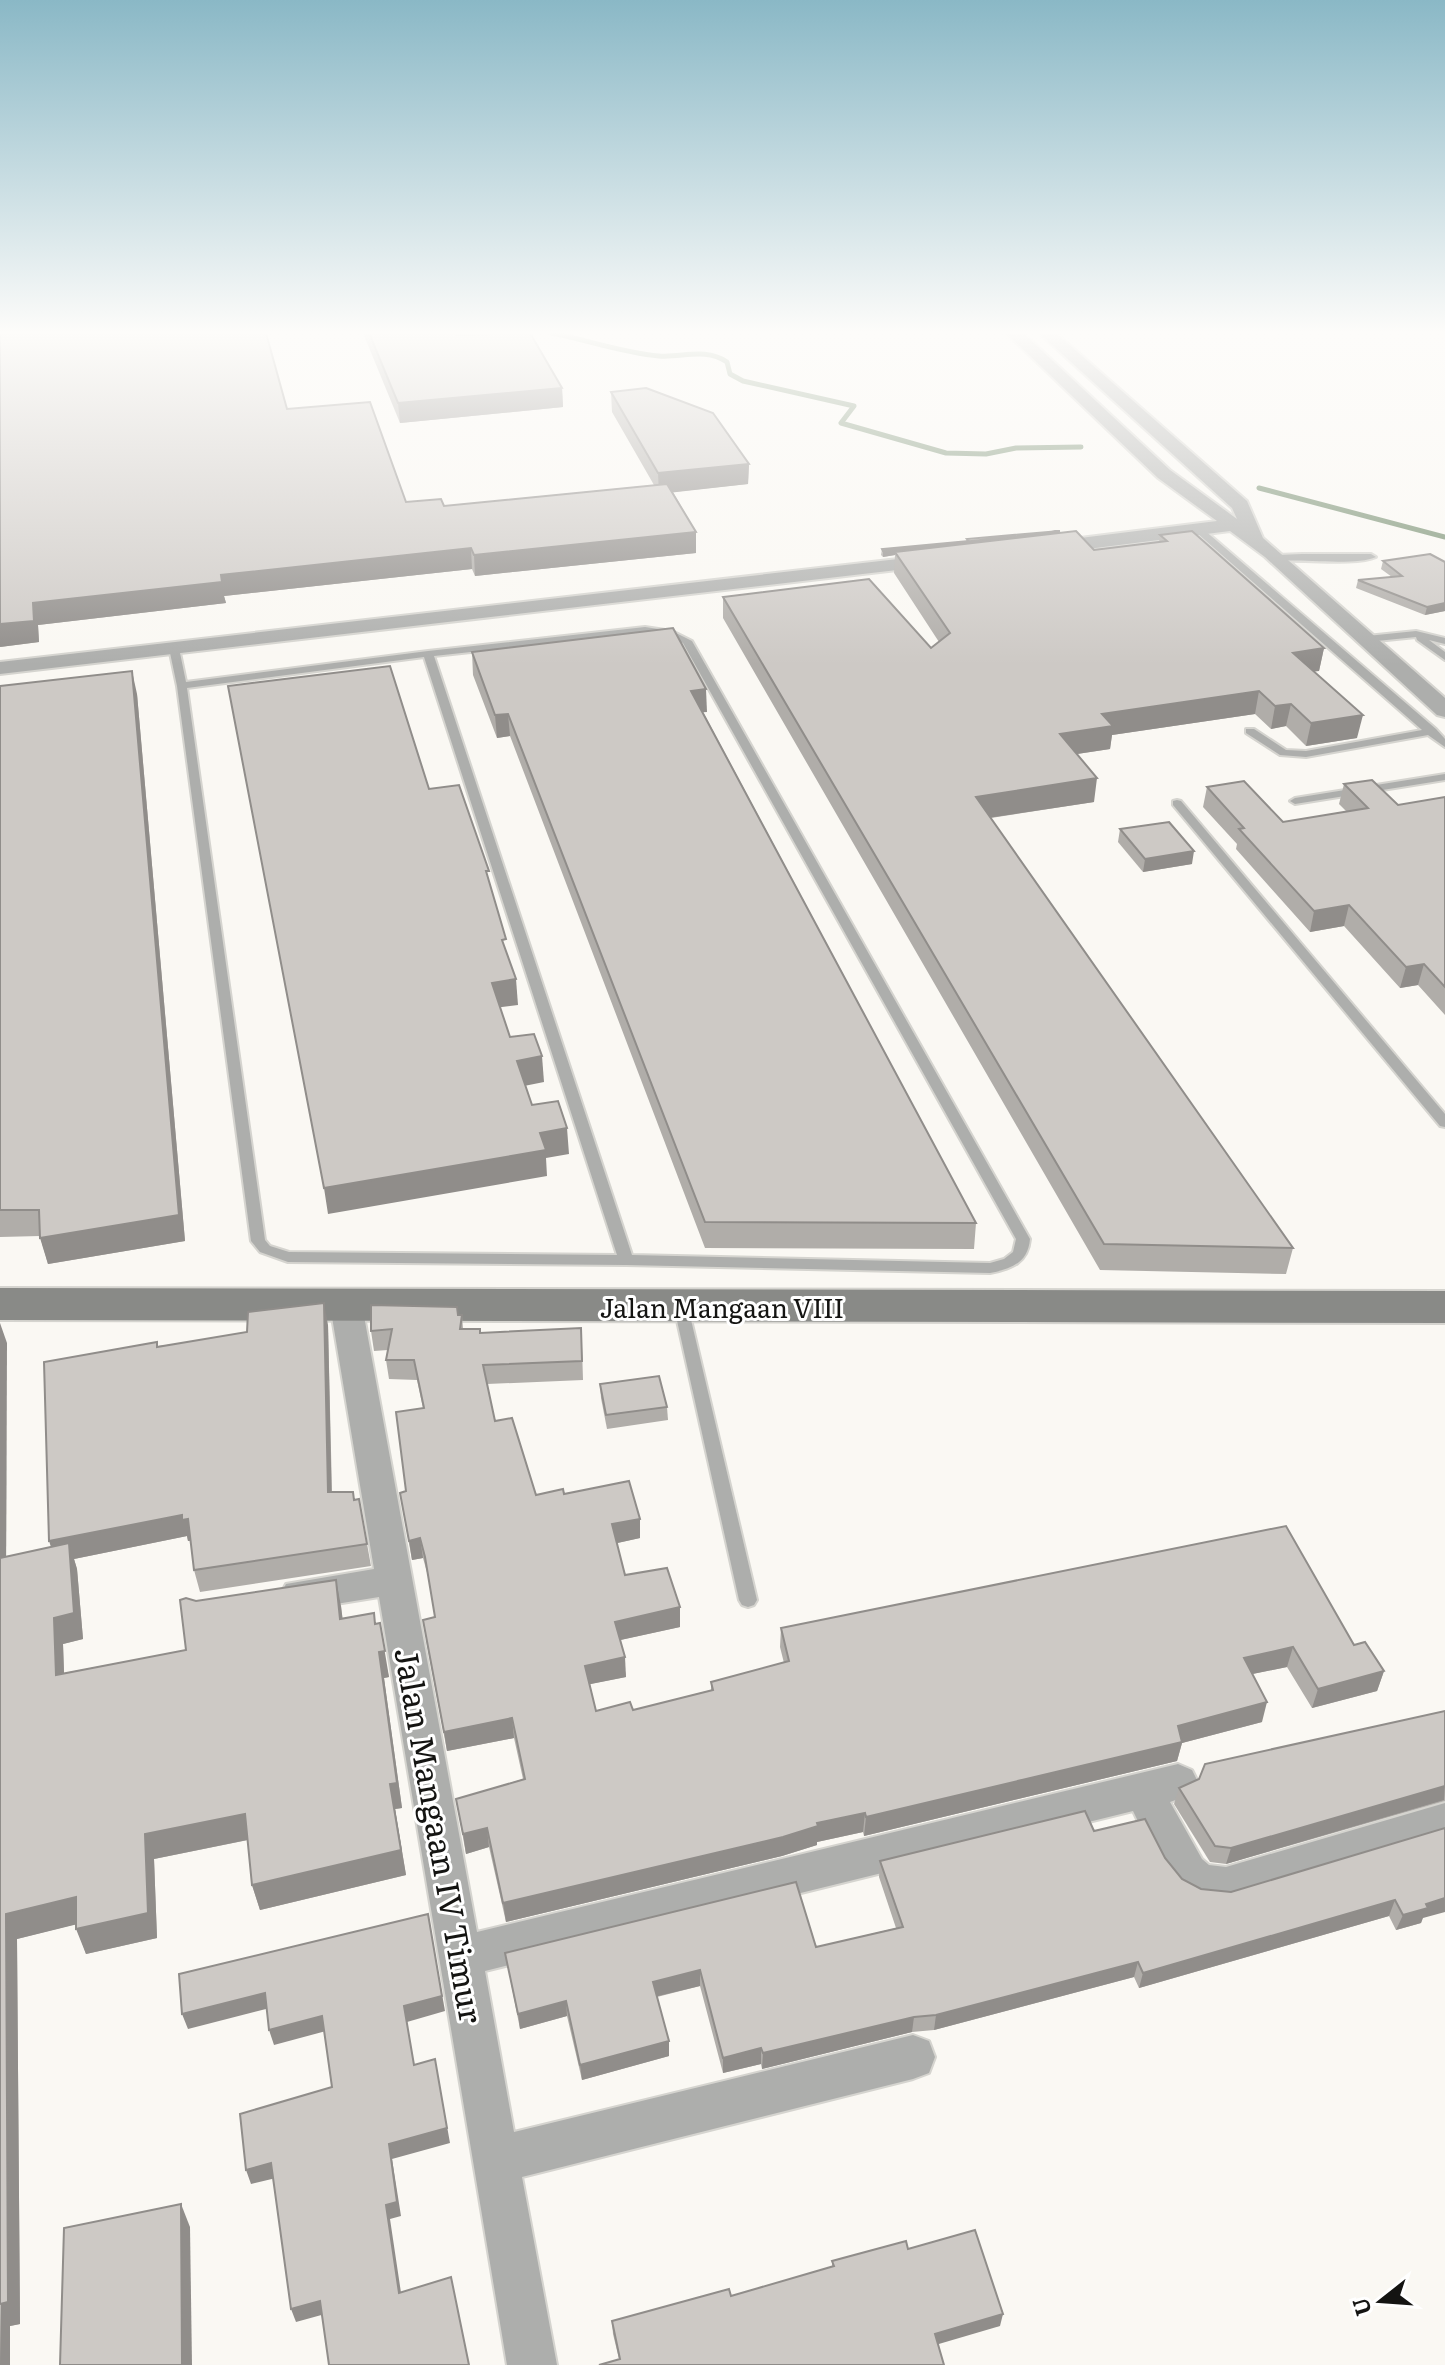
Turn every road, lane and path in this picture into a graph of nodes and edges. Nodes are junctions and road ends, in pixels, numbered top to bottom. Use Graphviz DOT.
graph roads {
  1 [pos="1131,443"];
  2 [pos="1170,443"];
  3 [pos="1247,530"];
  4 [pos="1200,531"];
  5 [pos="1025,551"];
  6 [pos="1371,557"];
  7 [pos="1278,558"];
  8 [pos="946,560"];
  9 [pos="1416,634"];
  10 [pos="1367,639"];
  11 [pos="1445,641"];
  12 [pos="174,648"];
  13 [pos="428,654"];
  14 [pos="1445,657"];
  15 [pos="0,668"];
  16 [pos="182,686"];
  17 [pos="1445,710"];
  18 [pos="1250,731"];
  19 [pos="1432,731"];
  20 [pos="1445,744"];
  21 [pos="1445,777"];
  22 [pos="1295,801"];
  23 [pos="1177,803"];
  24 [pos="1445,1123"];
  25 [pos="626,1260"];
  26 [pos="0,1304"];
  27 [pos="346,1305"];
  28 [pos="681,1307"];
  29 [pos="1445,1307"];
  30 [pos="396,1580"];
  31 [pos="263,1600"];
  32 [pos="748,1600"];
  33 [pos="1445,1821"];
  34 [pos="462,1956"];
  35 [pos="913,2057"];
  36 [pos="497,2160"];
  37 [pos="532,2365"];
  1 -- 3 [label="street"];
  2 -- 3 [label="street"];
  3 -- 4 [label="street"];
  3 -- 7 [label="street"];
  4 -- 5 [label="street"];
  4 -- 19 [label="lane"];
  6 -- 7 [label="lane"];
  7 -- 10 [label="street"];
  8 -- 12 [label="street"];
  9 -- 10 [label="lane"];
  9 -- 11 [label="lane"];
  9 -- 14 [label="lane"];
  10 -- 17 [label="street"];
  12 -- 15 [label="street"];
  12 -- 16 [label="lane"];
  13 -- 16 [label="lane"];
  13 -- 25 [label="lane"];
  13 -- 25 [label="lane"];
  16 -- 25 [label="lane"];
  18 -- 19 [label="lane"];
  19 -- 20 [label="lane"];
  21 -- 22 [label="lane"];
  23 -- 24 [label="lane"];
  26 -- 27 [label="street, Jalan Mangaan VIII"];
  27 -- 28 [label="street, Jalan Mangaan VIII"];
  27 -- 30 [label="street, Jalan Mangaan IV Timur"];
  28 -- 29 [label="street, Jalan Mangaan VIII"];
  28 -- 32 [label="lane"];
  30 -- 31 [label="street"];
  30 -- 34 [label="street, Jalan Mangaan IV Timur"];
  33 -- 34 [label="street"];
  34 -- 36 [label="street, Jalan Mangaan IV Timur"];
  35 -- 36 [label="street"];
  36 -- 37 [label="street, Jalan Mangaan IV Timur"];
}
